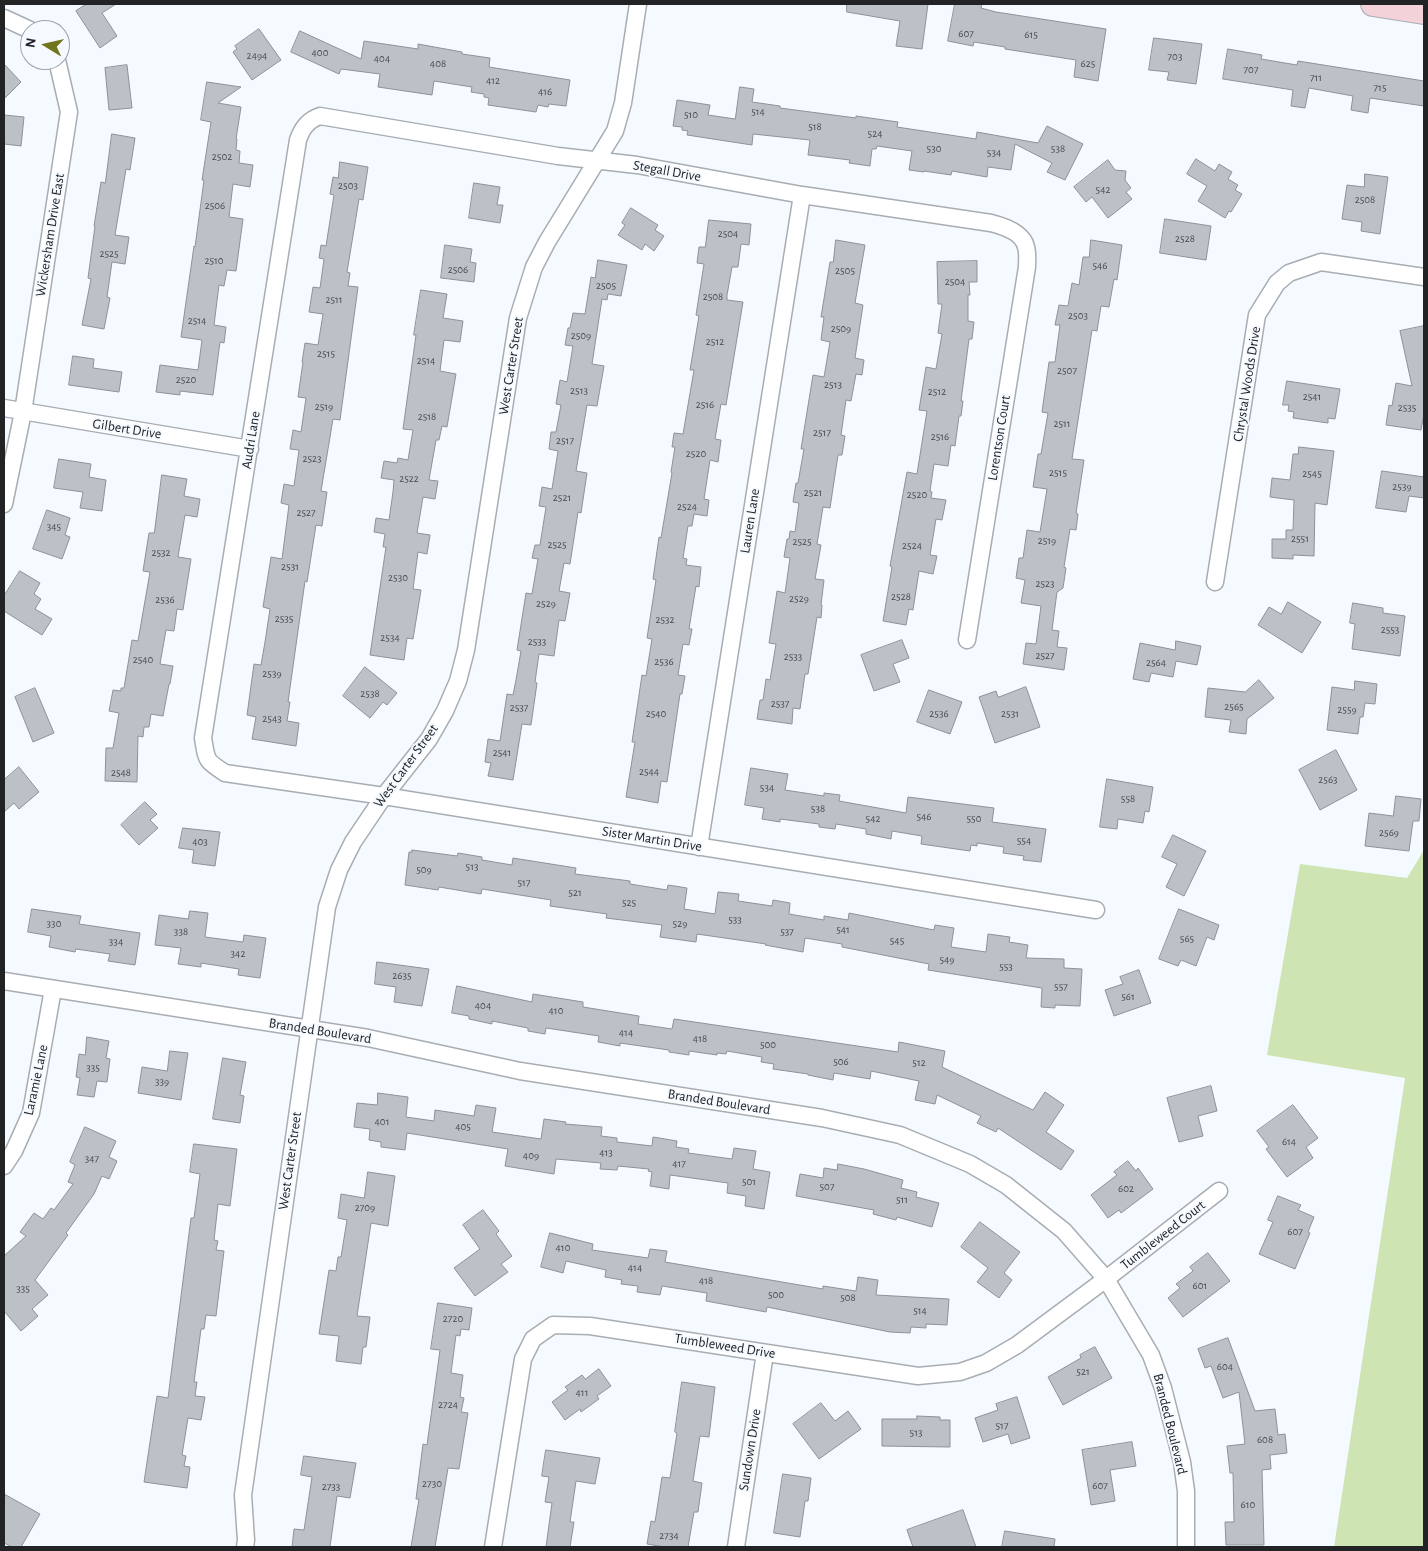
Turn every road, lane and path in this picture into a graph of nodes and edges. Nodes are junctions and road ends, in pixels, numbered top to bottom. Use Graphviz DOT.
graph roads {
  1 [pos="638,4"];
  2 [pos="1373,4"];
  3 [pos="1415,8"];
  4 [pos="4,18"];
  5 [pos="20,25"];
  6 [pos="59,70"];
  7 [pos="311,120"];
  8 [pos="596,161"];
  9 [pos="802,195"];
  10 [pos="1020,237"];
  11 [pos="1424,277"];
  12 [pos="4,408"];
  13 [pos="23,412"];
  14 [pos="250,449"];
  15 [pos="4,504"];
  16 [pos="1215,582"];
  17 [pos="967,640"];
  18 [pos="210,764"];
  19 [pos="384,796"];
  20 [pos="699,847"];
  21 [pos="1096,910"];
  22 [pos="4,981"];
  23 [pos="53,989"];
  24 [pos="309,1030"];
  25 [pos="4,1166"];
  26 [pos="1219,1191"];
  27 [pos="1106,1280"];
  28 [pos="765,1352"];
  29 [pos="245,1547"];
  30 [pos="493,1547"];
  31 [pos="736,1547"];
  32 [pos="1186,1547"];
  1 -- 8 [label="street, West Carter Street"];
  2 -- 3 [label="main road"];
  4 -- 5 [label="street"];
  6 -- 13 [label="street, Wickersham Drive East"];
  7 -- 8 [label="street, Stegall Drive"];
  7 -- 14 [label="street, Audri Lane"];
  8 -- 9 [label="street, Stegall Drive"];
  8 -- 19 [label="street, West Carter Street"];
  9 -- 10 [label="street, Stegall Drive"];
  9 -- 20 [label="street, Lauren Lane"];
  10 -- 17 [label="street, Lorentson Court"];
  11 -- 16 [label="street, Chrystal Woods Drive"];
  12 -- 13 [label="street, Gilbert Drive"];
  13 -- 14 [label="street, Gilbert Drive"];
  13 -- 15 [label="street, Wickersham Drive East"];
  14 -- 18 [label="street, Audri Lane"];
  18 -- 19 [label="street, Sister Martin Drive"];
  19 -- 20 [label="street, Sister Martin Drive"];
  19 -- 24 [label="street, West Carter Street"];
  20 -- 21 [label="street, Sister Martin Drive"];
  22 -- 23 [label="street, Branded Boulevard"];
  23 -- 24 [label="street, Branded Boulevard"];
  23 -- 25 [label="street, Laramie Lane"];
  24 -- 27 [label="street, Branded Boulevard"];
  24 -- 29 [label="street, West Carter Street"];
  26 -- 27 [label="street, Tumbleweed Court"];
  27 -- 28 [label="street, Tumbleweed Drive"];
  27 -- 32 [label="street, Branded Boulevard"];
  28 -- 30 [label="street, Tumbleweed Drive"];
  28 -- 31 [label="street, Sundown Drive"];
}
